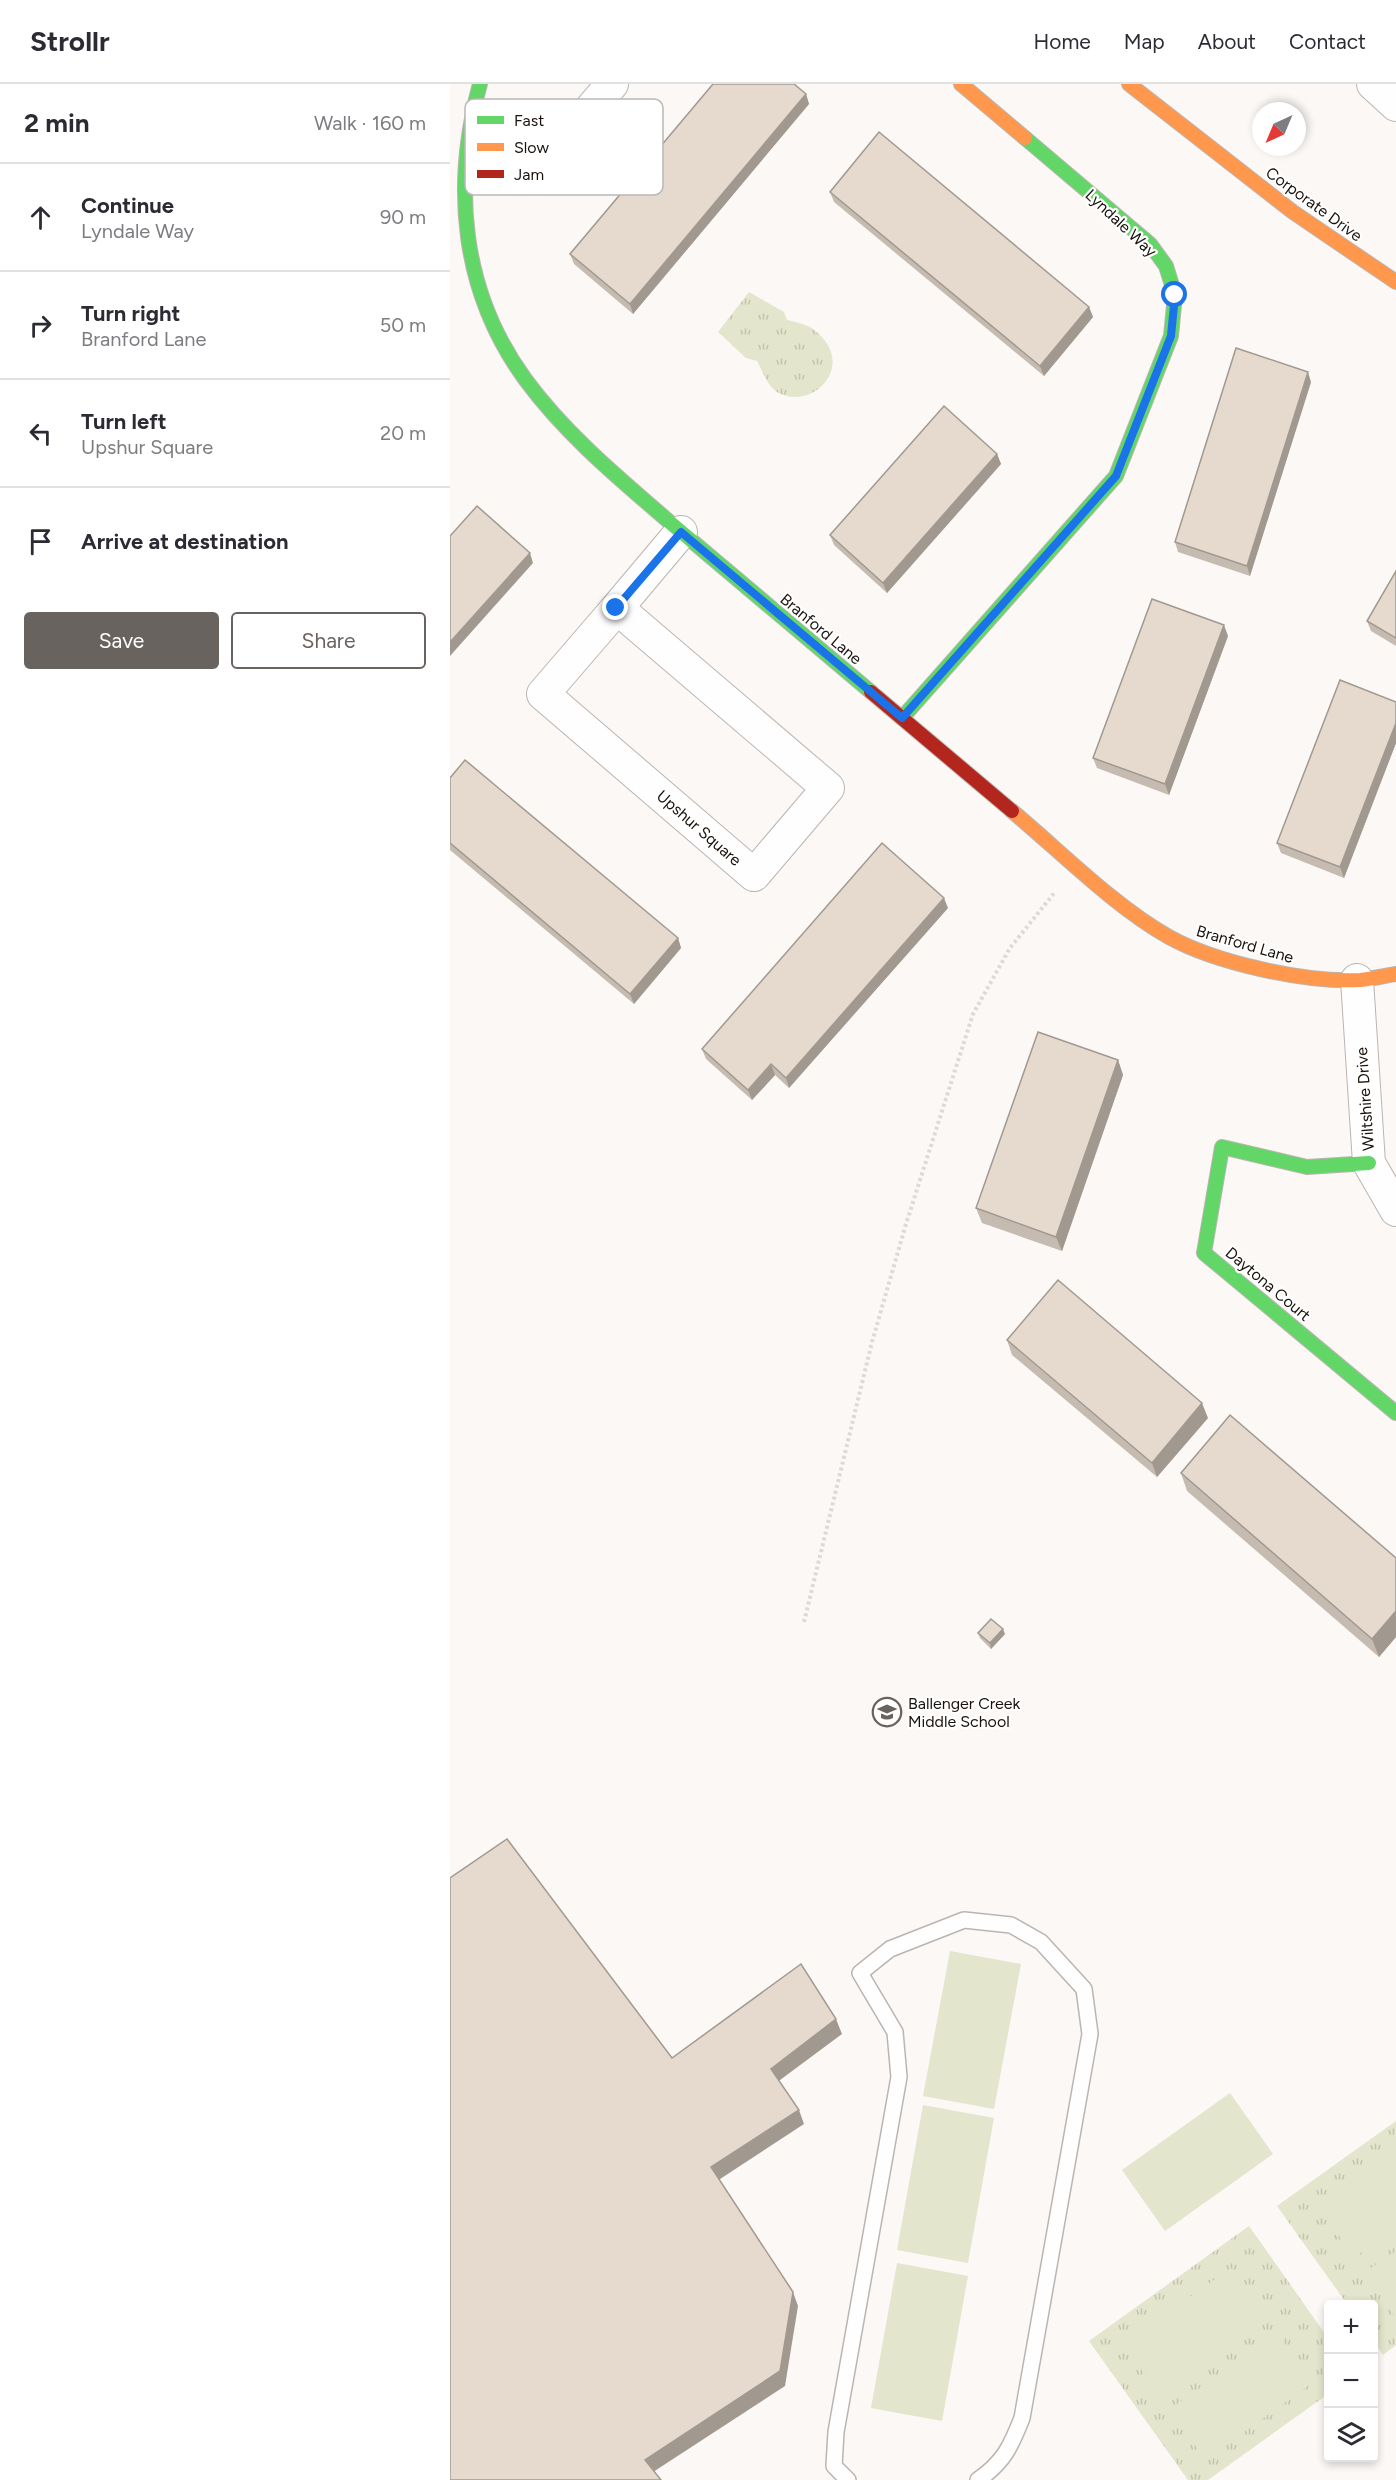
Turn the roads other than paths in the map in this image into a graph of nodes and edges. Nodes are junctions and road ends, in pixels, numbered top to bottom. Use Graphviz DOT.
graph roads {
  1 [pos="480,84"];
  2 [pos="612,84"];
  3 [pos="962,84"];
  4 [pos="1129,84"];
  5 [pos="1373,84"];
  6 [pos="477,99"];
  7 [pos="599,99"];
  8 [pos="1396,105"];
  9 [pos="465,152"];
  10 [pos="459,240"];
  11 [pos="1396,282"];
  12 [pos="681,532"];
  13 [pos="616,608"];
  14 [pos="902,718"];
  15 [pos="1396,974"];
  16 [pos="1357,980"];
  17 [pos="1369,1163"];
  18 [pos="1396,1210"];
  19 [pos="1396,1413"];
  20 [pos="848,2480"];
  21 [pos="978,2480"];
  1 -- 6 [label="street, Branford Lane"];
  2 -- 7 [label="street"];
  3 -- 14 [label="street, Lyndale Way"];
  4 -- 11 [label="street, Corporate Drive"];
  5 -- 8 [label="street"];
  9 -- 10 [label="street, Branford Lane"];
  10 -- 12 [label="street, Branford Lane"];
  12 -- 13 [label="street, Upshur Square"];
  12 -- 14 [label="street, Branford Lane"];
  13 -- 13 [label="street, Upshur Square"];
  14 -- 16 [label="street, Branford Lane"];
  15 -- 16 [label="street, Branford Lane"];
  16 -- 17 [label="street, Wiltshire Drive"];
  17 -- 18 [label="street, Wiltshire Drive"];
  17 -- 19 [label="street, Daytona Court"];
  20 -- 21 [label="lane"];
}
